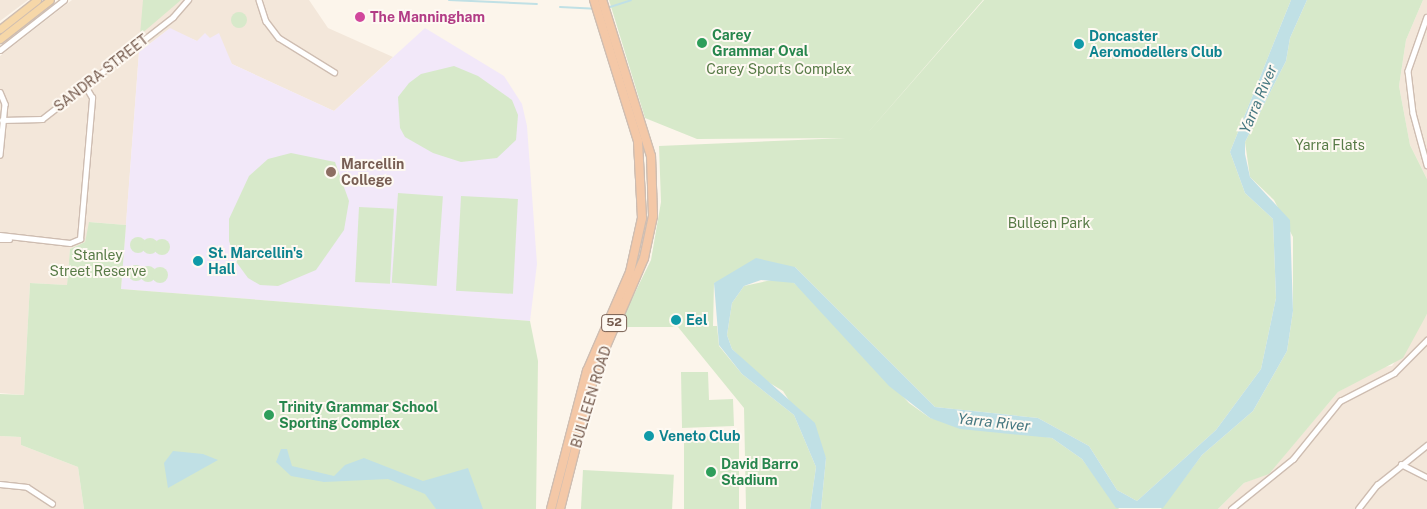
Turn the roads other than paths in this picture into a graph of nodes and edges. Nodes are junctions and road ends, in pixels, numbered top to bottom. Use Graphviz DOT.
graph roads {
  1 [pos="50,0"];
  2 [pos="64,0"];
  3 [pos="188,0"];
  4 [pos="259,0"];
  5 [pos="594,0"];
  6 [pos="602,0"];
  7 [pos="36,3"];
  8 [pos="1427,17"];
  9 [pos="0,29"];
  10 [pos="0,39"];
  11 [pos="0,50"];
  12 [pos="334,72"];
  13 [pos="85,86"];
  14 [pos="0,92"];
  15 [pos="0,96"];
  16 [pos="3,112"];
  17 [pos="2,120"];
  18 [pos="0,155"];
  19 [pos="1427,165"];
  20 [pos="0,235"];
  21 [pos="18,239"];
  22 [pos="0,240"];
  23 [pos="1427,340"];
  24 [pos="1427,445"];
  25 [pos="1401,464"];
  26 [pos="1427,477"];
  27 [pos="0,484"];
  28 [pos="52,503"];
  29 [pos="1234,508"];
  30 [pos="551,509"];
  31 [pos="560,509"];
  32 [pos="1358,509"];
  1 -- 7 [label="main road"];
  2 -- 11 [label="street"];
  3 -- 13 [label="street, SANDRA STREET"];
  4 -- 12 [label="street"];
  5 -- 30 [label="highway, BULLEEN ROAD / 52"];
  6 -- 31 [label="highway, BULLEEN ROAD / 52"];
  7 -- 9 [label="main road"];
  7 -- 10 [label="main road"];
  8 -- 19 [label="street"];
  13 -- 17 [label="street, SANDRA STREET"];
  13 -- 21 [label="street"];
  14 -- 16 [label="street"];
  15 -- 16 [label="street"];
  16 -- 17 [label="street"];
  17 -- 18 [label="street"];
  20 -- 21 [label="street"];
  21 -- 22 [label="street"];
  23 -- 29 [label="street"];
  24 -- 25 [label="street"];
  25 -- 26 [label="street"];
  25 -- 32 [label="street"];
  27 -- 28 [label="street"];
}
